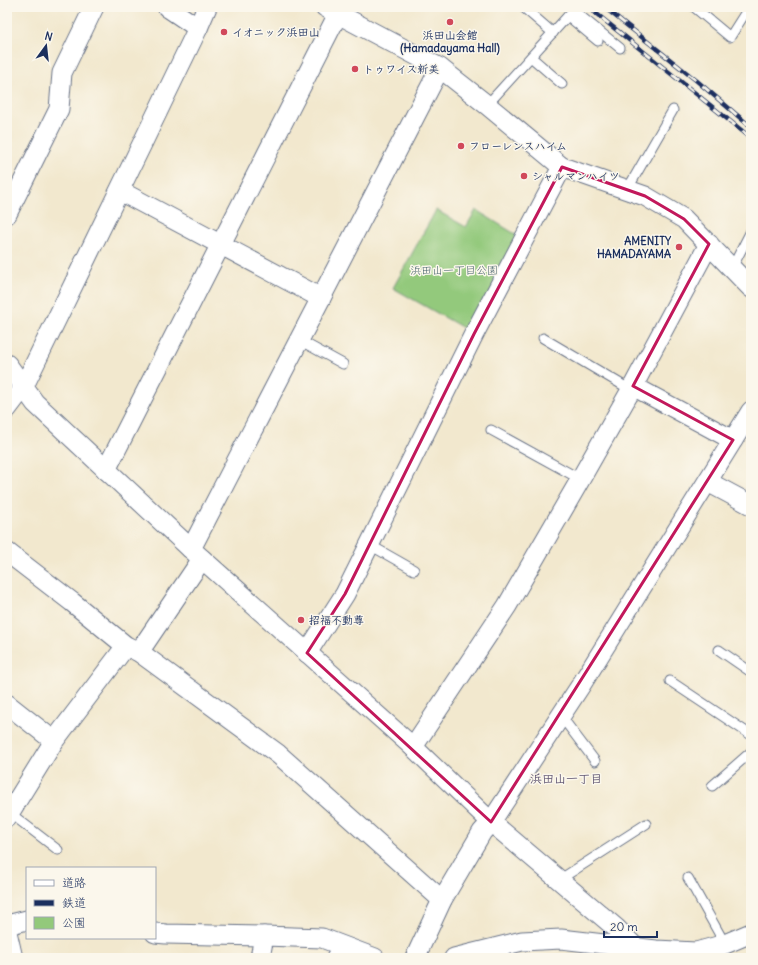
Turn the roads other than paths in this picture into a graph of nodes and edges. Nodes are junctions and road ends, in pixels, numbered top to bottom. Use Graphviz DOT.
graph roads {
  1 [pos="94,7"];
  2 [pos="167,7"];
  3 [pos="207,7"];
  4 [pos="523,7"];
  5 [pos="694,7"];
  6 [pos="749,7"];
  7 [pos="330,9"];
  8 [pos="572,11"];
  9 [pos="198,28"];
  10 [pos="553,32"];
  11 [pos="598,41"];
  12 [pos="620,48"];
  13 [pos="531,57"];
  14 [pos="440,68"];
  15 [pos="562,84"];
  16 [pos="487,105"];
  17 [pos="673,110"];
  18 [pos="562,167"];
  19 [pos="627,190"];
  20 [pos="120,191"];
  21 [pos="7,214"];
  22 [pos="751,231"];
  23 [pos="221,244"];
  24 [pos="709,244"];
  25 [pos="732,268"];
  26 [pos="751,288"];
  27 [pos="321,298"];
  28 [pos="543,338"];
  29 [pos="299,340"];
  30 [pos="7,364"];
  31 [pos="343,364"];
  32 [pos="23,388"];
  33 [pos="632,388"];
  34 [pos="7,410"];
  35 [pos="751,411"];
  36 [pos="491,430"];
  37 [pos="733,440"];
  38 [pos="106,470"];
  39 [pos="580,479"];
  40 [pos="708,482"];
  41 [pos="751,505"];
  42 [pos="370,545"];
  43 [pos="7,552"];
  44 [pos="196,554"];
  45 [pos="414,570"];
  46 [pos="133,649"];
  47 [pos="719,650"];
  48 [pos="307,653"];
  49 [pos="751,672"];
  50 [pos="670,680"];
  51 [pos="7,704"];
  52 [pos="561,716"];
  53 [pos="751,735"];
  54 [pos="54,742"];
  55 [pos="413,747"];
  56 [pos="751,752"];
  57 [pos="595,761"];
  58 [pos="712,786"];
  59 [pos="8,815"];
  60 [pos="492,822"];
  61 [pos="646,824"];
  62 [pos="58,850"];
  63 [pos="688,878"];
  64 [pos="559,880"];
  65 [pos="442,900"];
  66 [pos="26,920"];
  67 [pos="7,925"];
  68 [pos="7,932"];
  69 [pos="156,933"];
  70 [pos="751,933"];
  71 [pos="264,936"];
  72 [pos="635,947"];
  73 [pos="716,950"];
  74 [pos="334,951"];
  75 [pos="13,958"];
  76 [pos="260,958"];
  77 [pos="375,958"];
  78 [pos="414,958"];
  79 [pos="454,958"];
  1 -- 21 [label="street"];
  2 -- 9 [label="street"];
  3 -- 9 [label="street"];
  4 -- 10 [label="lane"];
  5 -- 6 [label="lane"];
  7 -- 14 [label="street"];
  7 -- 23 [label="street"];
  8 -- 10 [label="lane"];
  8 -- 11 [label="lane"];
  8 -- 12 [label="lane"];
  9 -- 20 [label="street"];
  10 -- 13 [label="lane"];
  13 -- 15 [label="lane"];
  13 -- 16 [label="lane"];
  14 -- 16 [label="street"];
  14 -- 27 [label="street"];
  16 -- 18 [label="street"];
  17 -- 19 [label="lane"];
  18 -- 19 [label="street"];
  18 -- 42 [label="street"];
  19 -- 24 [label="street"];
  20 -- 23 [label="street"];
  20 -- 32 [label="street"];
  22 -- 25 [label="lane"];
  23 -- 27 [label="street"];
  23 -- 38 [label="street"];
  24 -- 25 [label="street"];
  24 -- 33 [label="street"];
  25 -- 26 [label="street"];
  27 -- 29 [label="street"];
  28 -- 33 [label="lane"];
  29 -- 31 [label="lane"];
  29 -- 44 [label="street"];
  30 -- 32 [label="street"];
  32 -- 34 [label="street"];
  32 -- 38 [label="street"];
  33 -- 37 [label="street"];
  33 -- 39 [label="street"];
  35 -- 37 [label="street"];
  36 -- 39 [label="lane"];
  37 -- 40 [label="street"];
  38 -- 44 [label="street"];
  39 -- 55 [label="street"];
  40 -- 41 [label="street"];
  40 -- 52 [label="street"];
  42 -- 45 [label="lane"];
  42 -- 48 [label="street"];
  43 -- 46 [label="street"];
  44 -- 46 [label="street"];
  44 -- 48 [label="street"];
  46 -- 54 [label="street"];
  46 -- 65 [label="street"];
  47 -- 49 [label="lane"];
  48 -- 55 [label="street"];
  50 -- 53 [label="lane"];
  51 -- 54 [label="street"];
  52 -- 57 [label="lane"];
  52 -- 60 [label="street"];
  54 -- 59 [label="street"];
  55 -- 60 [label="street"];
  56 -- 58 [label="lane"];
  59 -- 62 [label="lane"];
  60 -- 64 [label="street"];
  60 -- 65 [label="street"];
  61 -- 64 [label="lane"];
  63 -- 73 [label="lane"];
  64 -- 72 [label="street"];
  65 -- 78 [label="street"];
  66 -- 67 [label="street"];
  68 -- 75 [label="street"];
  69 -- 71 [label="street"];
  70 -- 73 [label="street"];
  71 -- 74 [label="street"];
  71 -- 76 [label="street"];
  72 -- 73 [label="street"];
  72 -- 79 [label="street"];
  74 -- 77 [label="street"];
}
